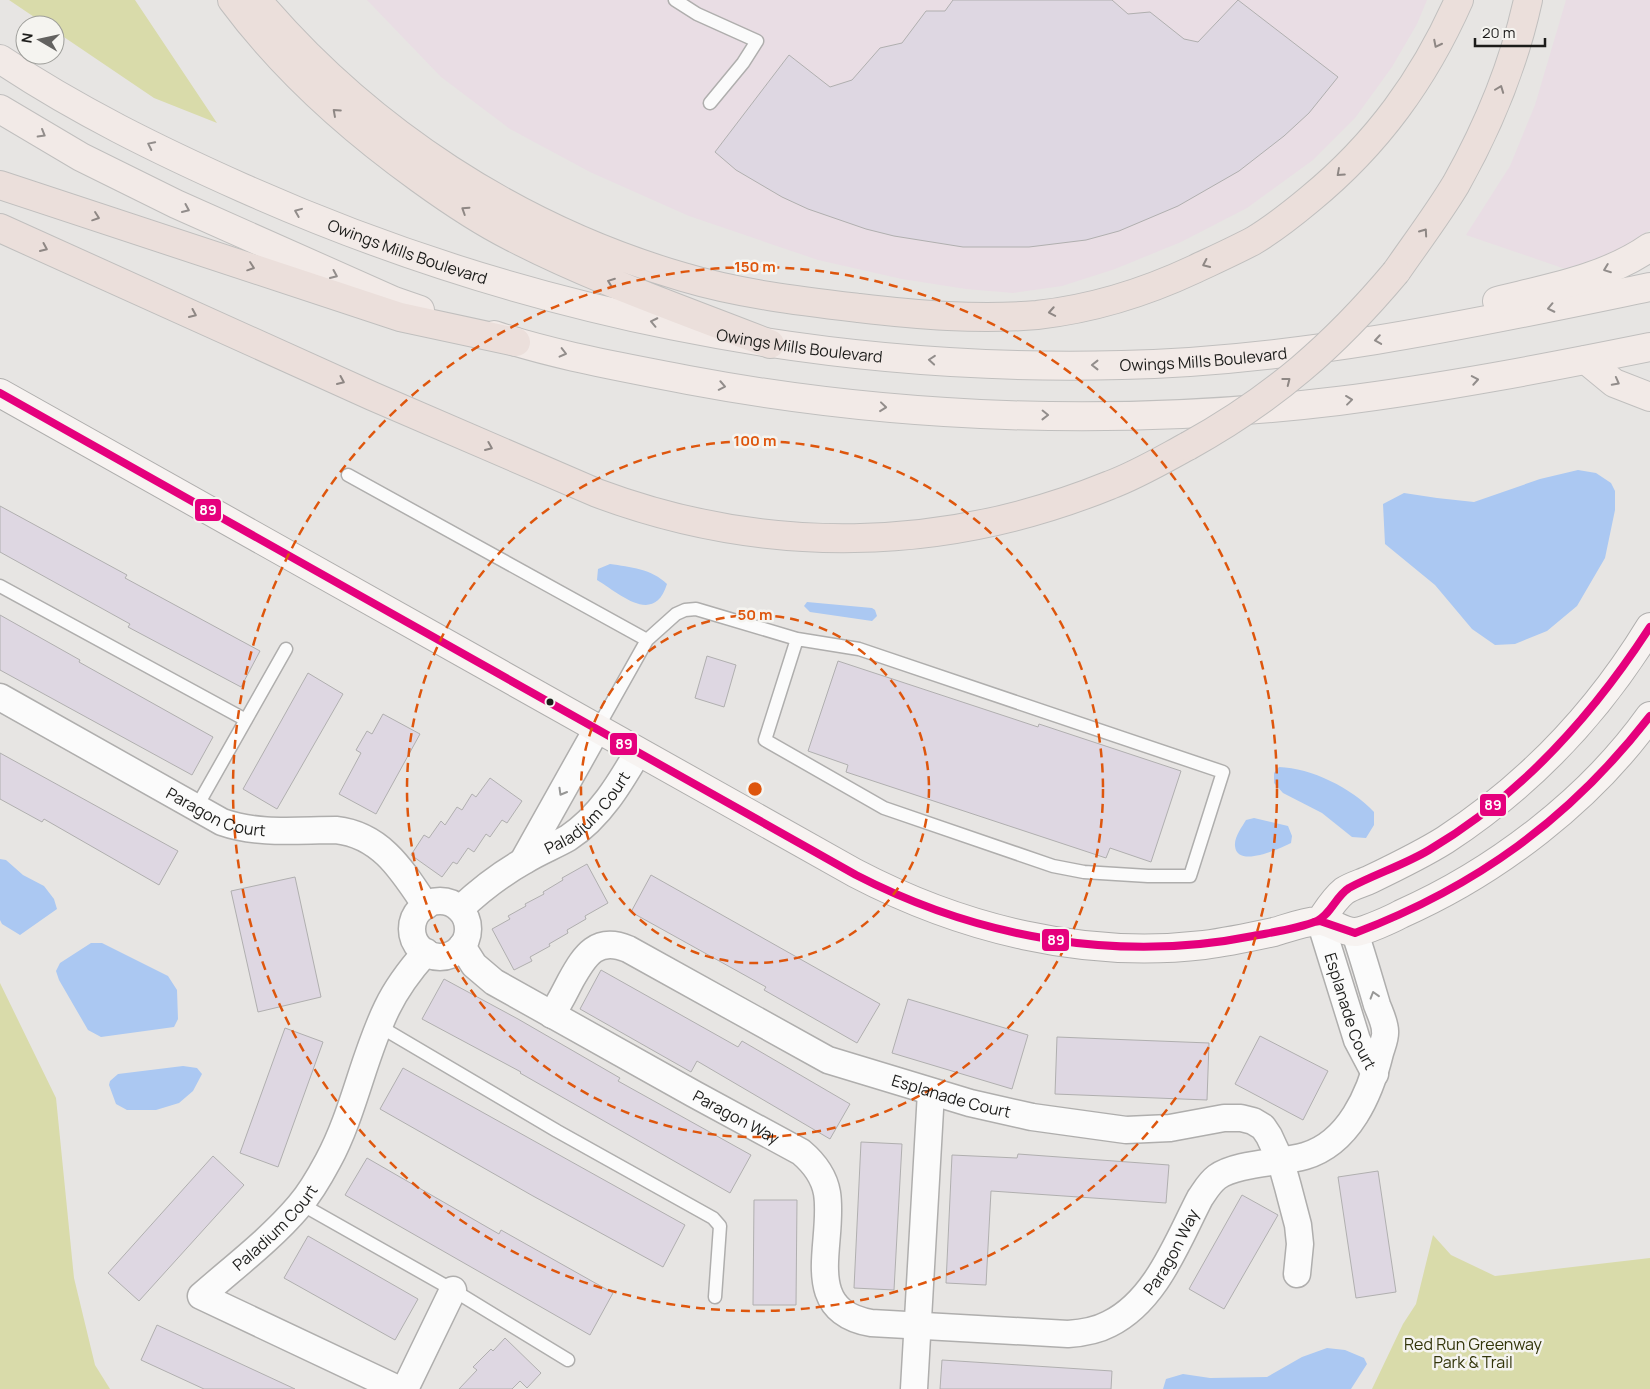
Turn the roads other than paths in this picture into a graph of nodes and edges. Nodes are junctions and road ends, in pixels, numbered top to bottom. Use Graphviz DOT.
graph roads {
  1 [pos="232,0"];
  2 [pos="257,0"];
  3 [pos="675,0"];
  4 [pos="1459,0"];
  5 [pos="1528,0"];
  6 [pos="0,59"];
  7 [pos="710,103"];
  8 [pos="0,109"];
  9 [pos="0,185"];
  10 [pos="0,228"];
  11 [pos="1650,247"];
  12 [pos="1650,287"];
  13 [pos="1426,332"];
  14 [pos="516,342"];
  15 [pos="770,344"];
  16 [pos="1650,347"];
  17 [pos="1586,360"];
  18 [pos="0,393"];
  19 [pos="1650,397"];
  20 [pos="348,475"];
  21 [pos="0,586"];
  22 [pos="1650,627"];
  23 [pos="797,639"];
  24 [pos="647,640"];
  25 [pos="286,649"];
  26 [pos="0,697"];
  27 [pos="1650,716"];
  28 [pos="246,720"];
  29 [pos="598,729"];
  30 [pos="638,752"];
  31 [pos="196,808"];
  32 [pos="523,861"];
  33 [pos="426,906"];
  34 [pos="460,909"];
  35 [pos="1320,920"];
  36 [pos="1355,932"];
  37 [pos="462,946"];
  38 [pos="426,952"];
  39 [pos="552,1014"];
  40 [pos="379,1026"];
  41 [pos="1375,1074"];
  42 [pos="931,1092"];
  43 [pos="1281,1162"];
  44 [pos="301,1204"];
  45 [pos="1297,1274"];
  46 [pos="453,1290"];
  47 [pos="715,1297"];
  48 [pos="918,1326"];
  49 [pos="568,1360"];
  50 [pos="398,1389"];
  51 [pos="405,1389"];
  52 [pos="914,1389"];
  15 -- 1 [label="highway, one-way"];
  4 -- 2 [label="highway, one-way"];
  3 -- 7 [label="lane"];
  10 -- 5 [label="highway, one-way, bridge"];
  15 -- 6 [label="main road, Owings Mills Boulevard, one-way"];
  8 -- 14 [label="main road, one-way"];
  9 -- 14 [label="highway, one-way"];
  11 -- 13 [label="main road, one-way"];
  12 -- 13 [label="main road, Owings Mills Boulevard, one-way"];
  13 -- 15 [label="main road, Owings Mills Boulevard, one-way"];
  14 -- 17 [label="main road, one-way"];
  16 -- 17 [label="main road"];
  17 -- 19 [label="main road, one-way"];
  18 -- 29 [label="main road"];
  20 -- 24 [label="lane"];
  21 -- 28 [label="lane"];
  22 -- 35 [label="main road"];
  23 -- 23 [label="lane"];
  23 -- 24 [label="lane"];
  24 -- 29 [label="lane"];
  25 -- 28 [label="lane"];
  26 -- 31 [label="street, Paragon Court"];
  27 -- 36 [label="main road"];
  28 -- 31 [label="lane"];
  29 -- 30 [label="main road"];
  29 -- 32 [label="street, Paladium Court, one-way"];
  30 -- 32 [label="street, Paladium Court"];
  30 -- 35 [label="main road"];
  31 -- 33 [label="street, Paragon Court"];
  32 -- 34 [label="street, Paladium Court"];
  33 -- 34 [label="street"];
  33 -- 38 [label="street"];
  34 -- 37 [label="street"];
  35 -- 36 [label="main road"];
  35 -- 41 [label="street, Esplanade Court"];
  41 -- 36 [label="street, Esplanade Court, one-way"];
  37 -- 38 [label="street"];
  37 -- 39 [label="street, Paragon Way"];
  38 -- 40 [label="street, Paladium Court"];
  39 -- 42 [label="street, Esplanade Court"];
  39 -- 48 [label="street, Paragon Way"];
  40 -- 44 [label="street, Paladium Court"];
  40 -- 47 [label="lane"];
  41 -- 43 [label="street, Paragon Way"];
  42 -- 43 [label="street, Esplanade Court"];
  42 -- 48 [label="street"];
  43 -- 45 [label="street, Esplanade Court"];
  43 -- 48 [label="street, Paragon Way"];
  44 -- 46 [label="lane"];
  44 -- 50 [label="street, Paladium Court"];
  46 -- 49 [label="lane"];
  46 -- 51 [label="street"];
  48 -- 52 [label="street"];
}
